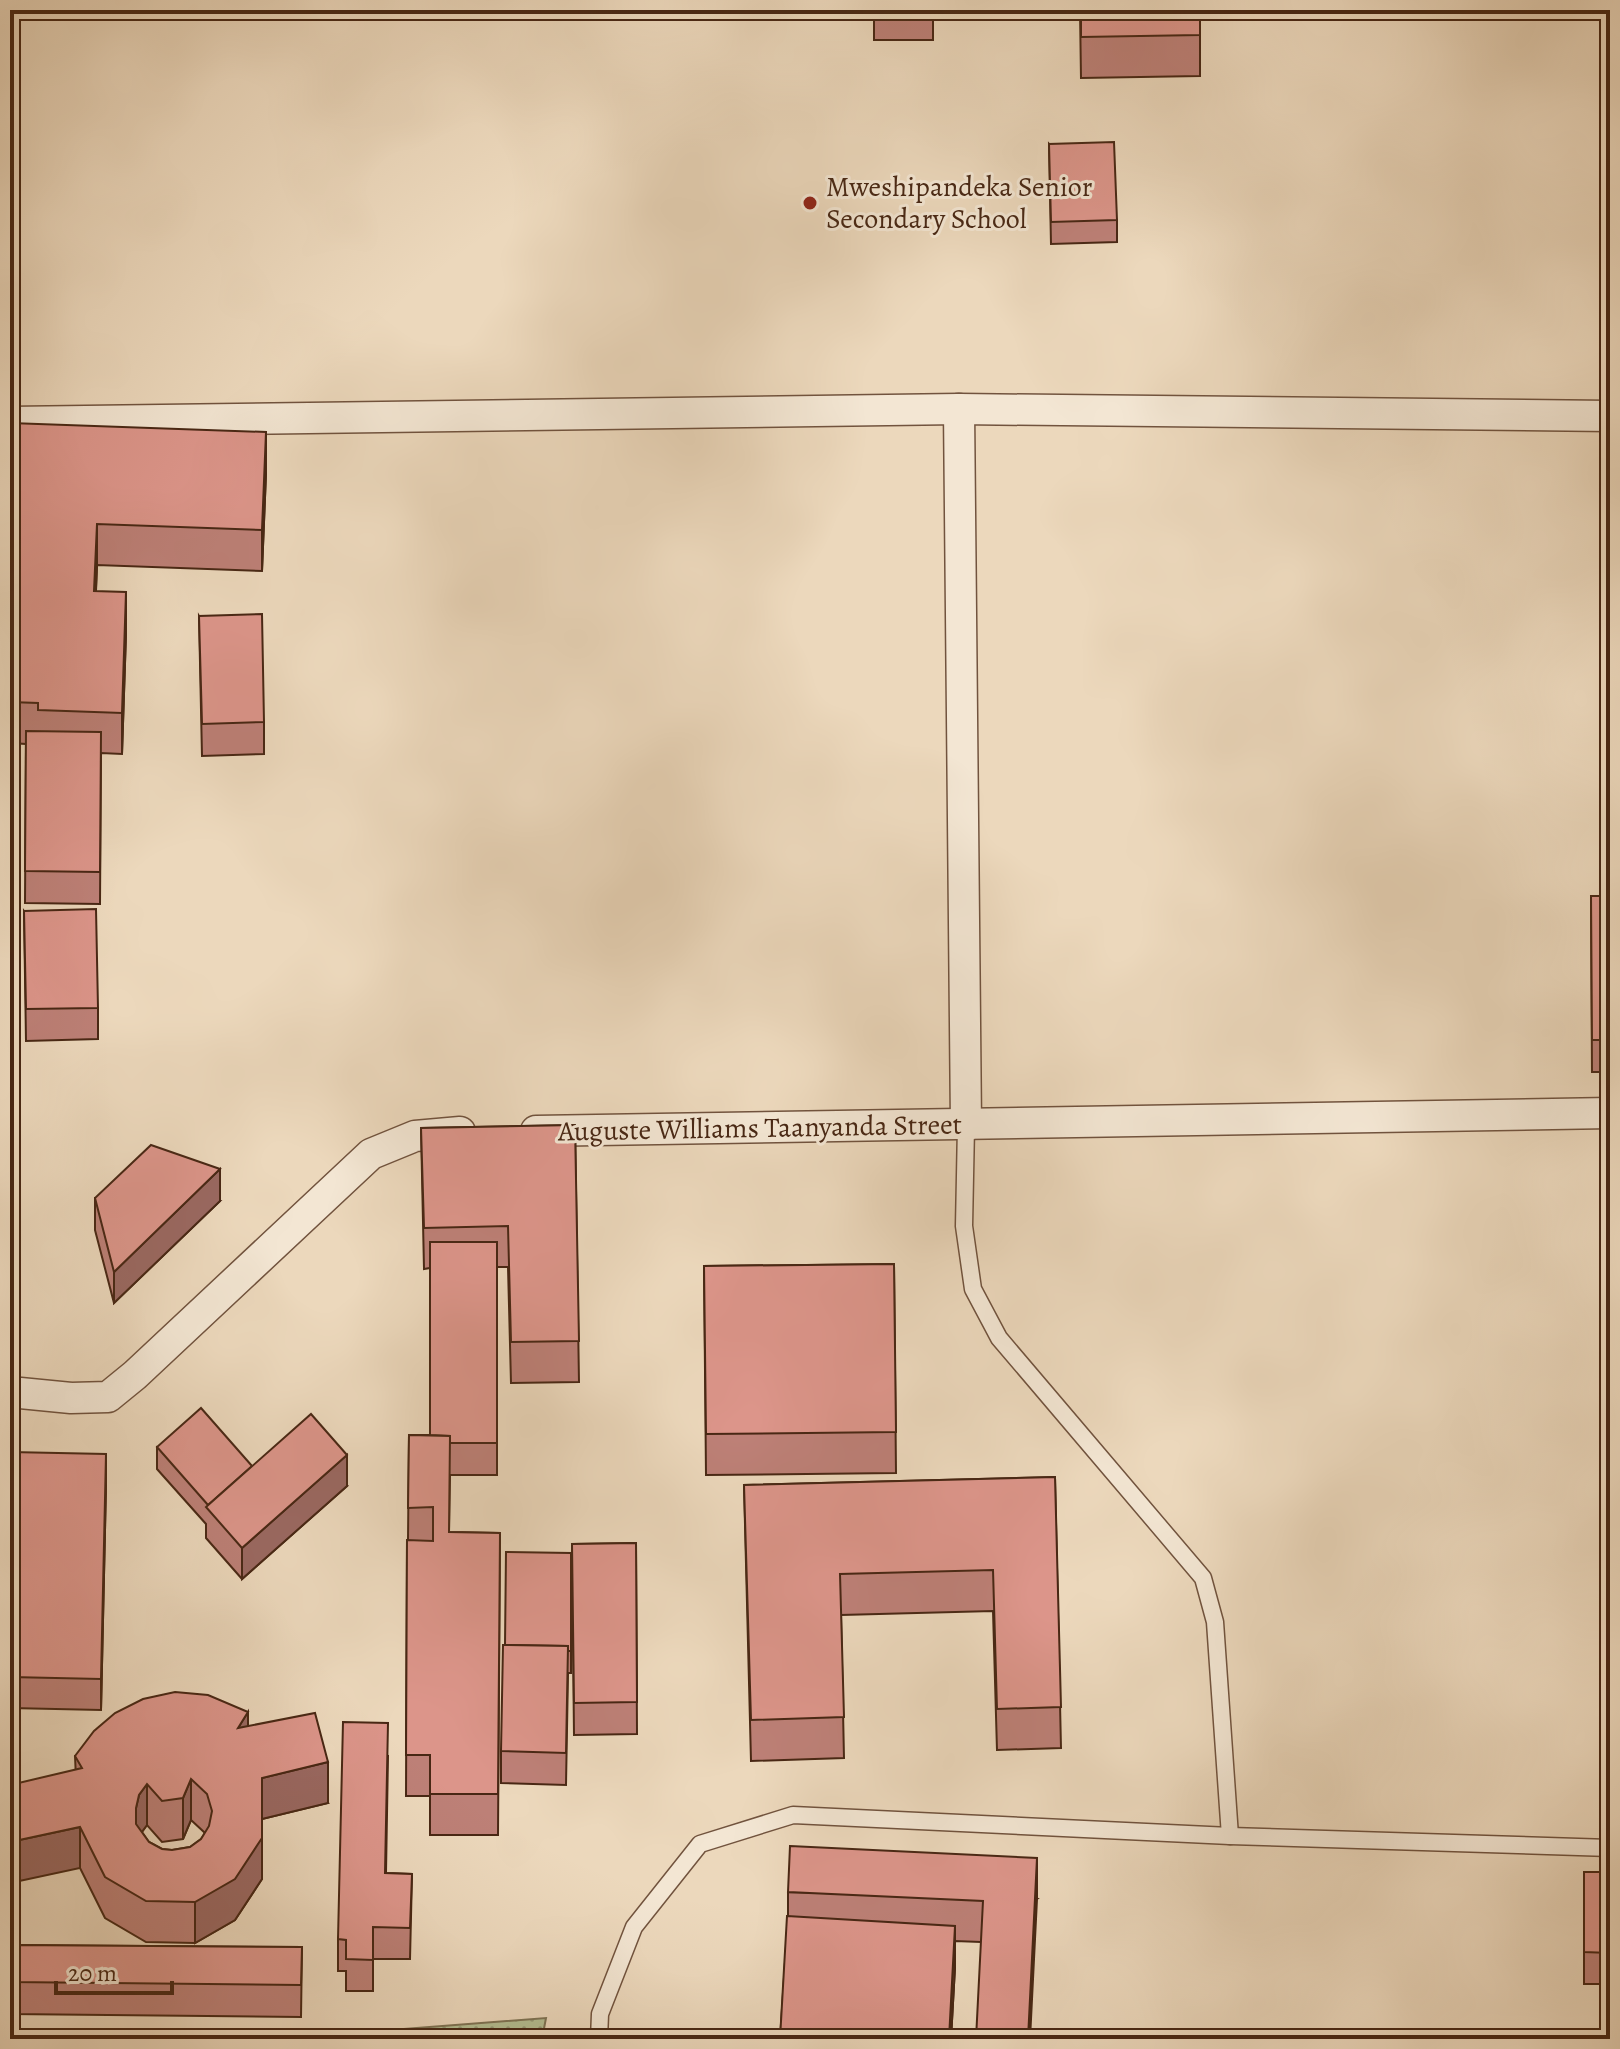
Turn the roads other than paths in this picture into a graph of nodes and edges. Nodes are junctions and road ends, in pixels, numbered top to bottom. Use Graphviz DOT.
graph roads {
  1 [pos="959,409"];
  2 [pos="1610,416"];
  3 [pos="10,422"];
  4 [pos="1610,1113"];
  5 [pos="966,1126"];
  6 [pos="10,1392"];
  7 [pos="1230,1836"];
  8 [pos="1610,1848"];
  9 [pos="599,2039"];
  1 -- 2 [label="street"];
  1 -- 3 [label="street"];
  1 -- 5 [label="street"];
  4 -- 5 [label="street, Auguste Williams Taanyanda Street"];
  5 -- 6 [label="street, Auguste Williams Taanyanda Street"];
  5 -- 7 [label="lane"];
  7 -- 8 [label="lane"];
  7 -- 9 [label="lane"];
}
